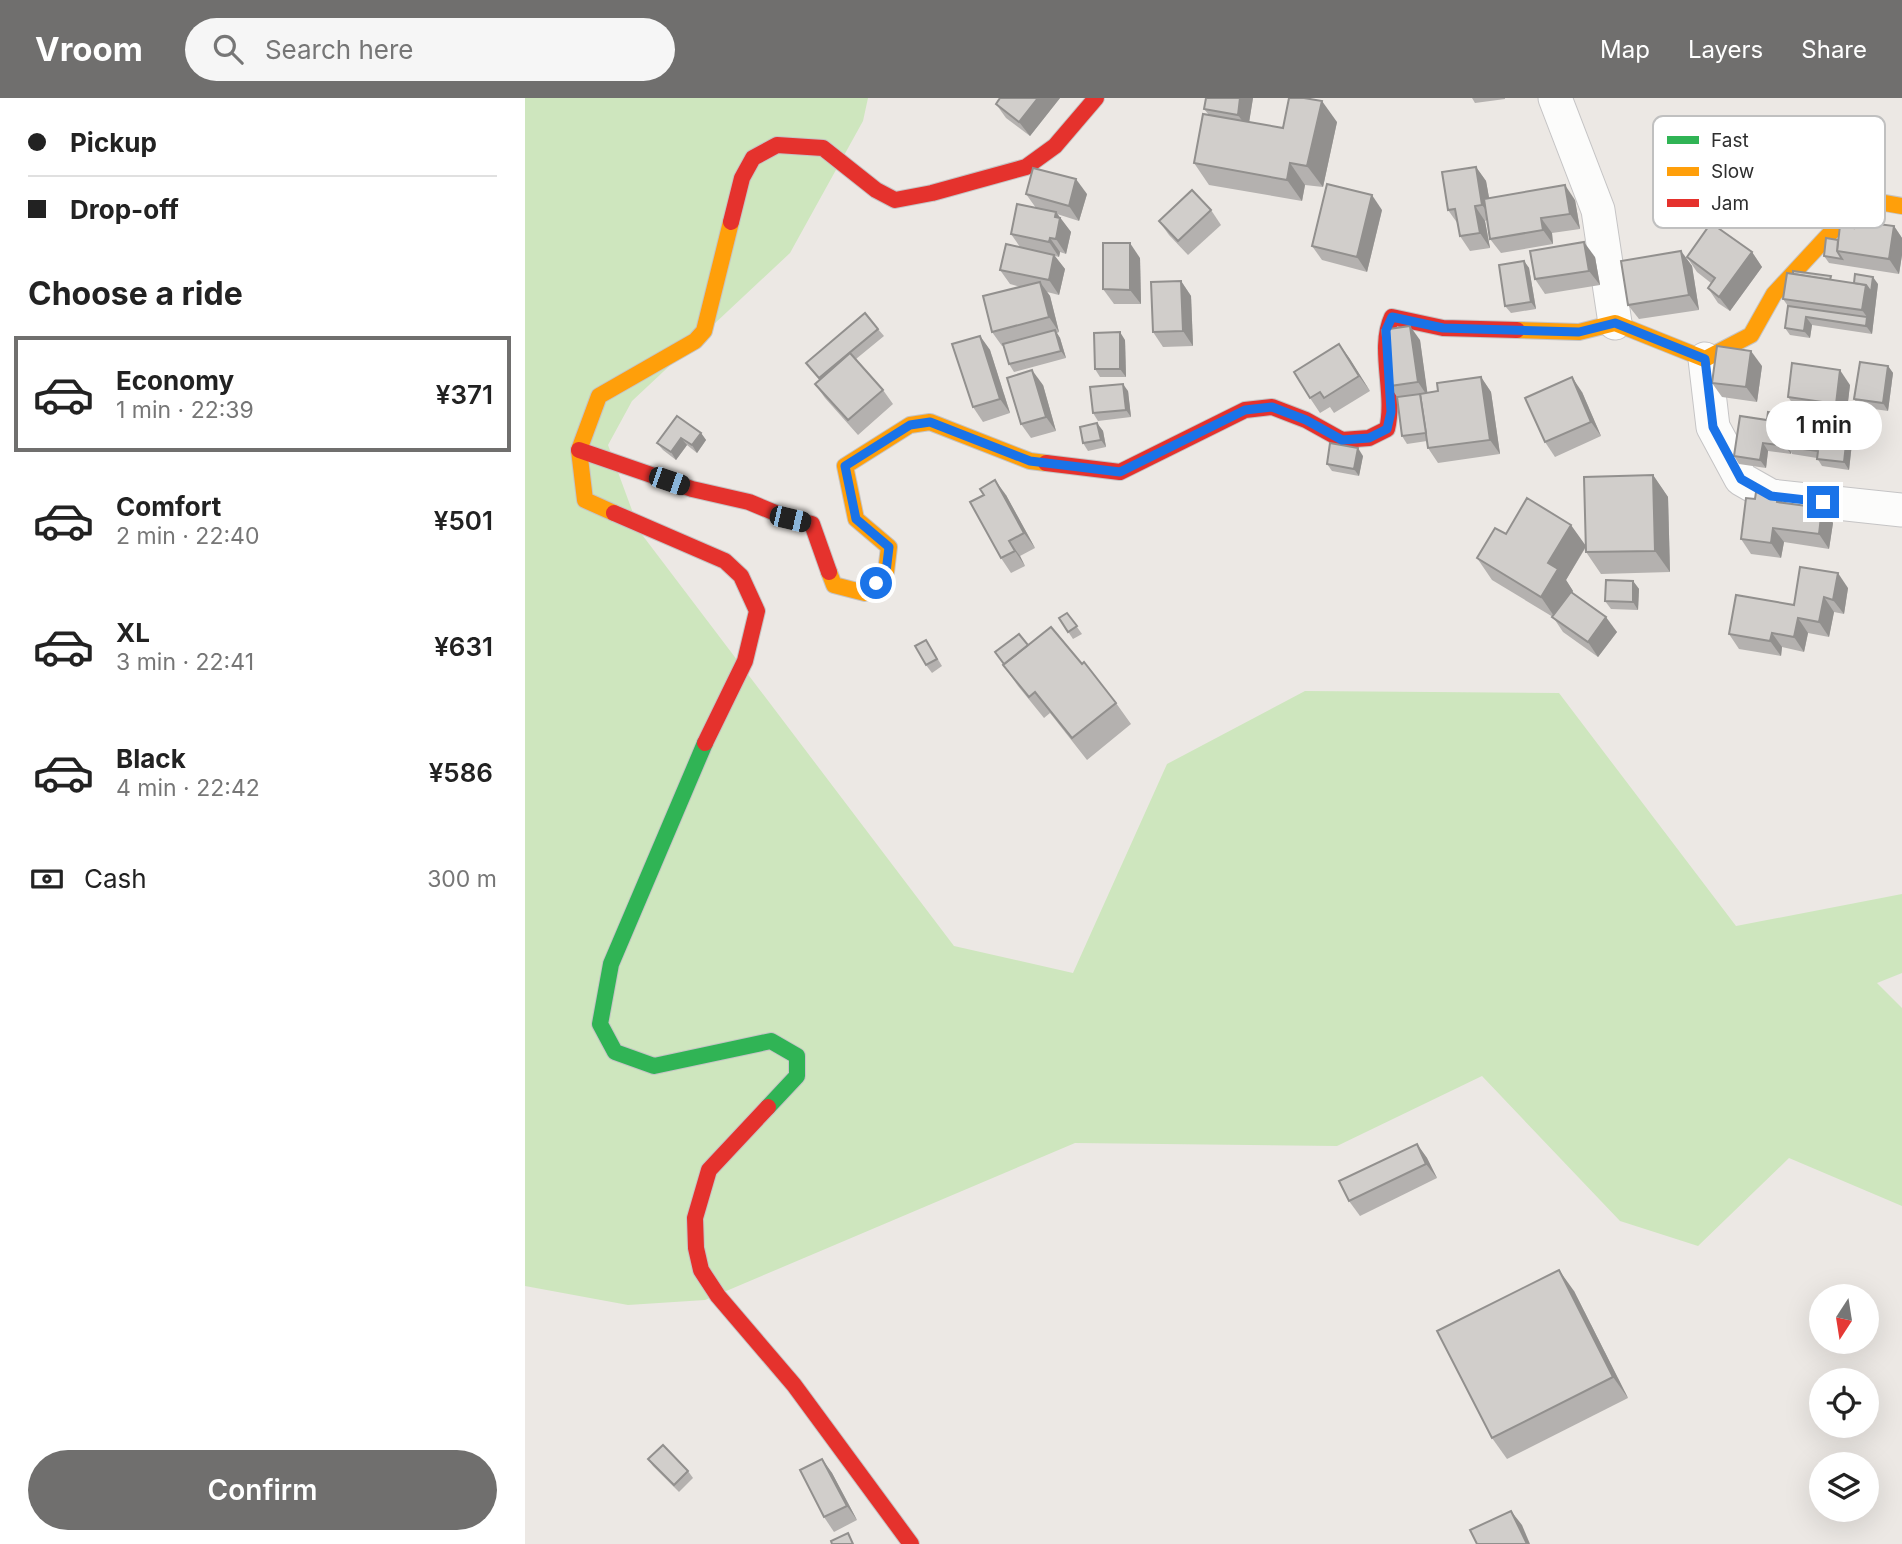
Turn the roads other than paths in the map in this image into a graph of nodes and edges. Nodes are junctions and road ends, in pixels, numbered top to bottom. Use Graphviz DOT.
graph roads {
  1 [pos="1095,98"];
  2 [pos="1555,98"];
  3 [pos="1835,228"];
  4 [pos="1615,323"];
  5 [pos="1705,359"];
  6 [pos="579,450"];
  7 [pos="1902,510"];
  8 [pos="911,1544"];
  1 -- 6 [label="street"];
  2 -- 4 [label="street"];
  3 -- 5 [label="street"];
  4 -- 5 [label="street"];
  4 -- 6 [label="street"];
  5 -- 7 [label="street"];
  6 -- 8 [label="street"];
}
